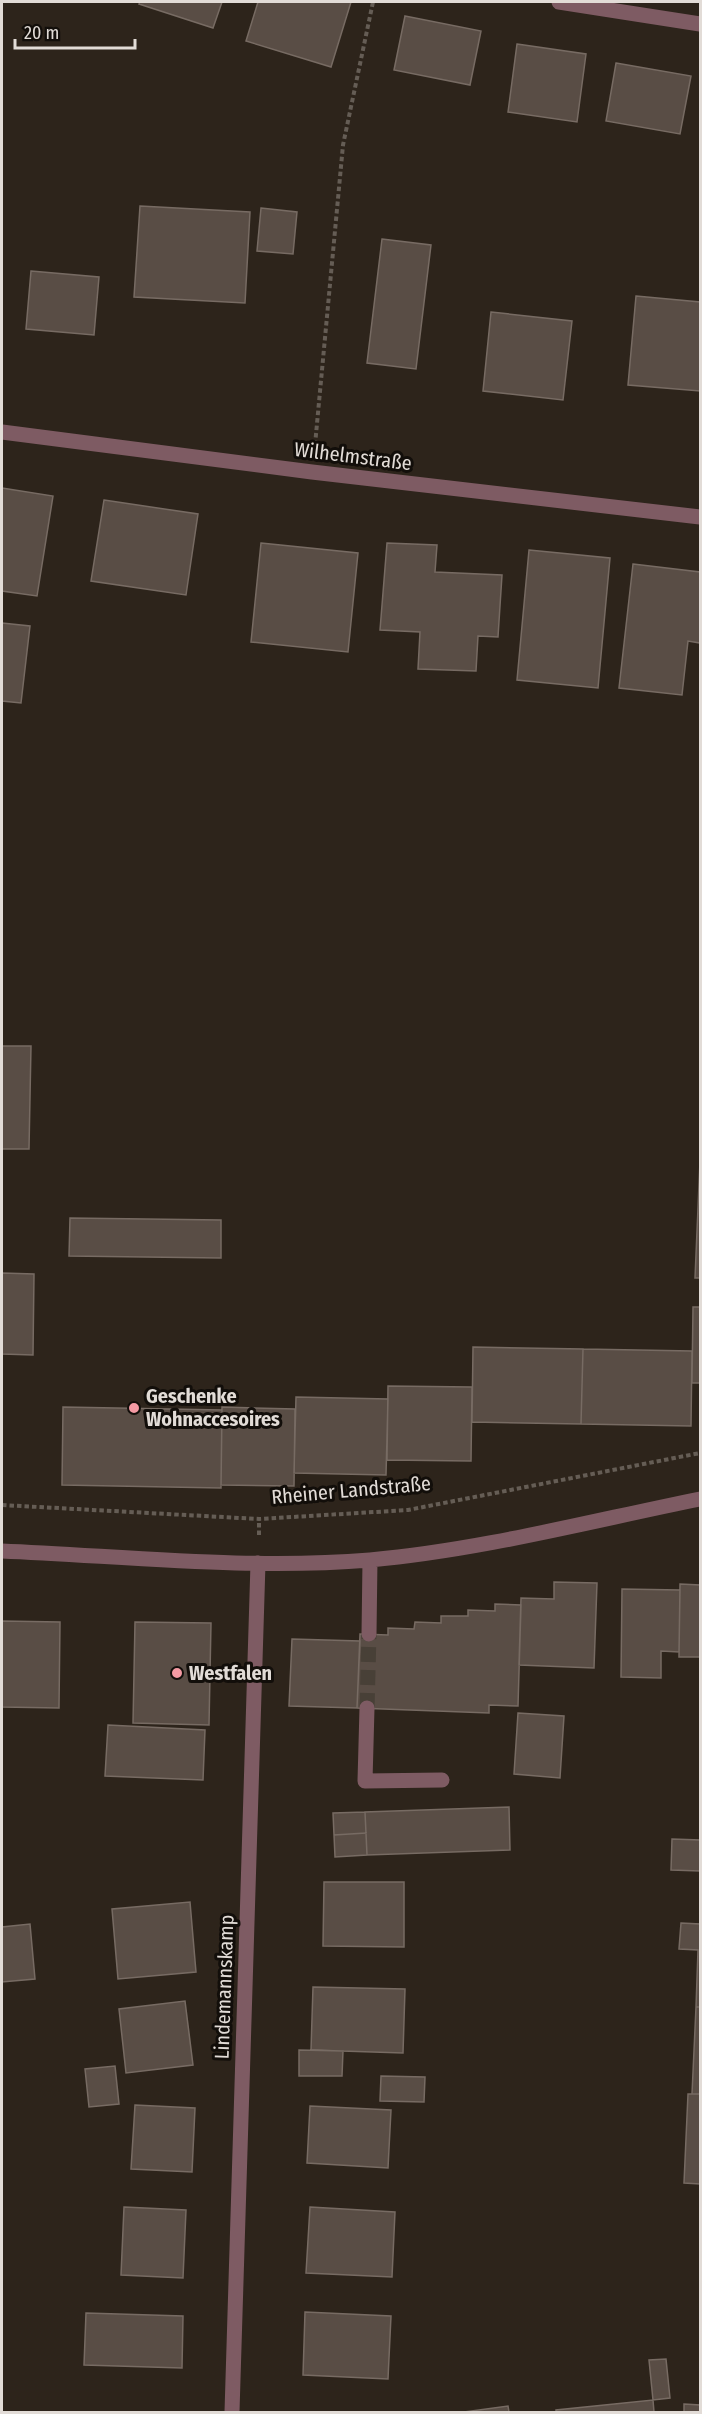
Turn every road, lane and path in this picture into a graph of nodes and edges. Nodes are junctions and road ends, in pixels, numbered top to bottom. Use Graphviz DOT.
graph roads {
  1 [pos="373,2"];
  2 [pos="560,2"];
  3 [pos="700,24"];
  4 [pos="2,432"];
  5 [pos="312,472"];
  6 [pos="700,517"];
  7 [pos="700,1453"];
  8 [pos="700,1499"];
  9 [pos="2,1505"];
  10 [pos="2,1551"];
  11 [pos="370,1560"];
  12 [pos="258,1563"];
  13 [pos="369,1634"];
  14 [pos="367,1708"];
  15 [pos="442,1780"];
  16 [pos="232,2412"];
  1 -- 5 [label="path"];
  2 -- 3 [label="street"];
  4 -- 5 [label="street, Wilhelmstraße"];
  5 -- 6 [label="street, Wilhelmstraße"];
  7 -- 9 [label="path, Rheiner Landstraße"];
  8 -- 11 [label="street"];
  10 -- 12 [label="street"];
  11 -- 12 [label="street"];
  11 -- 13 [label="street"];
  12 -- 16 [label="street, Lindemannskamp"];
  14 -- 15 [label="street"];
}
